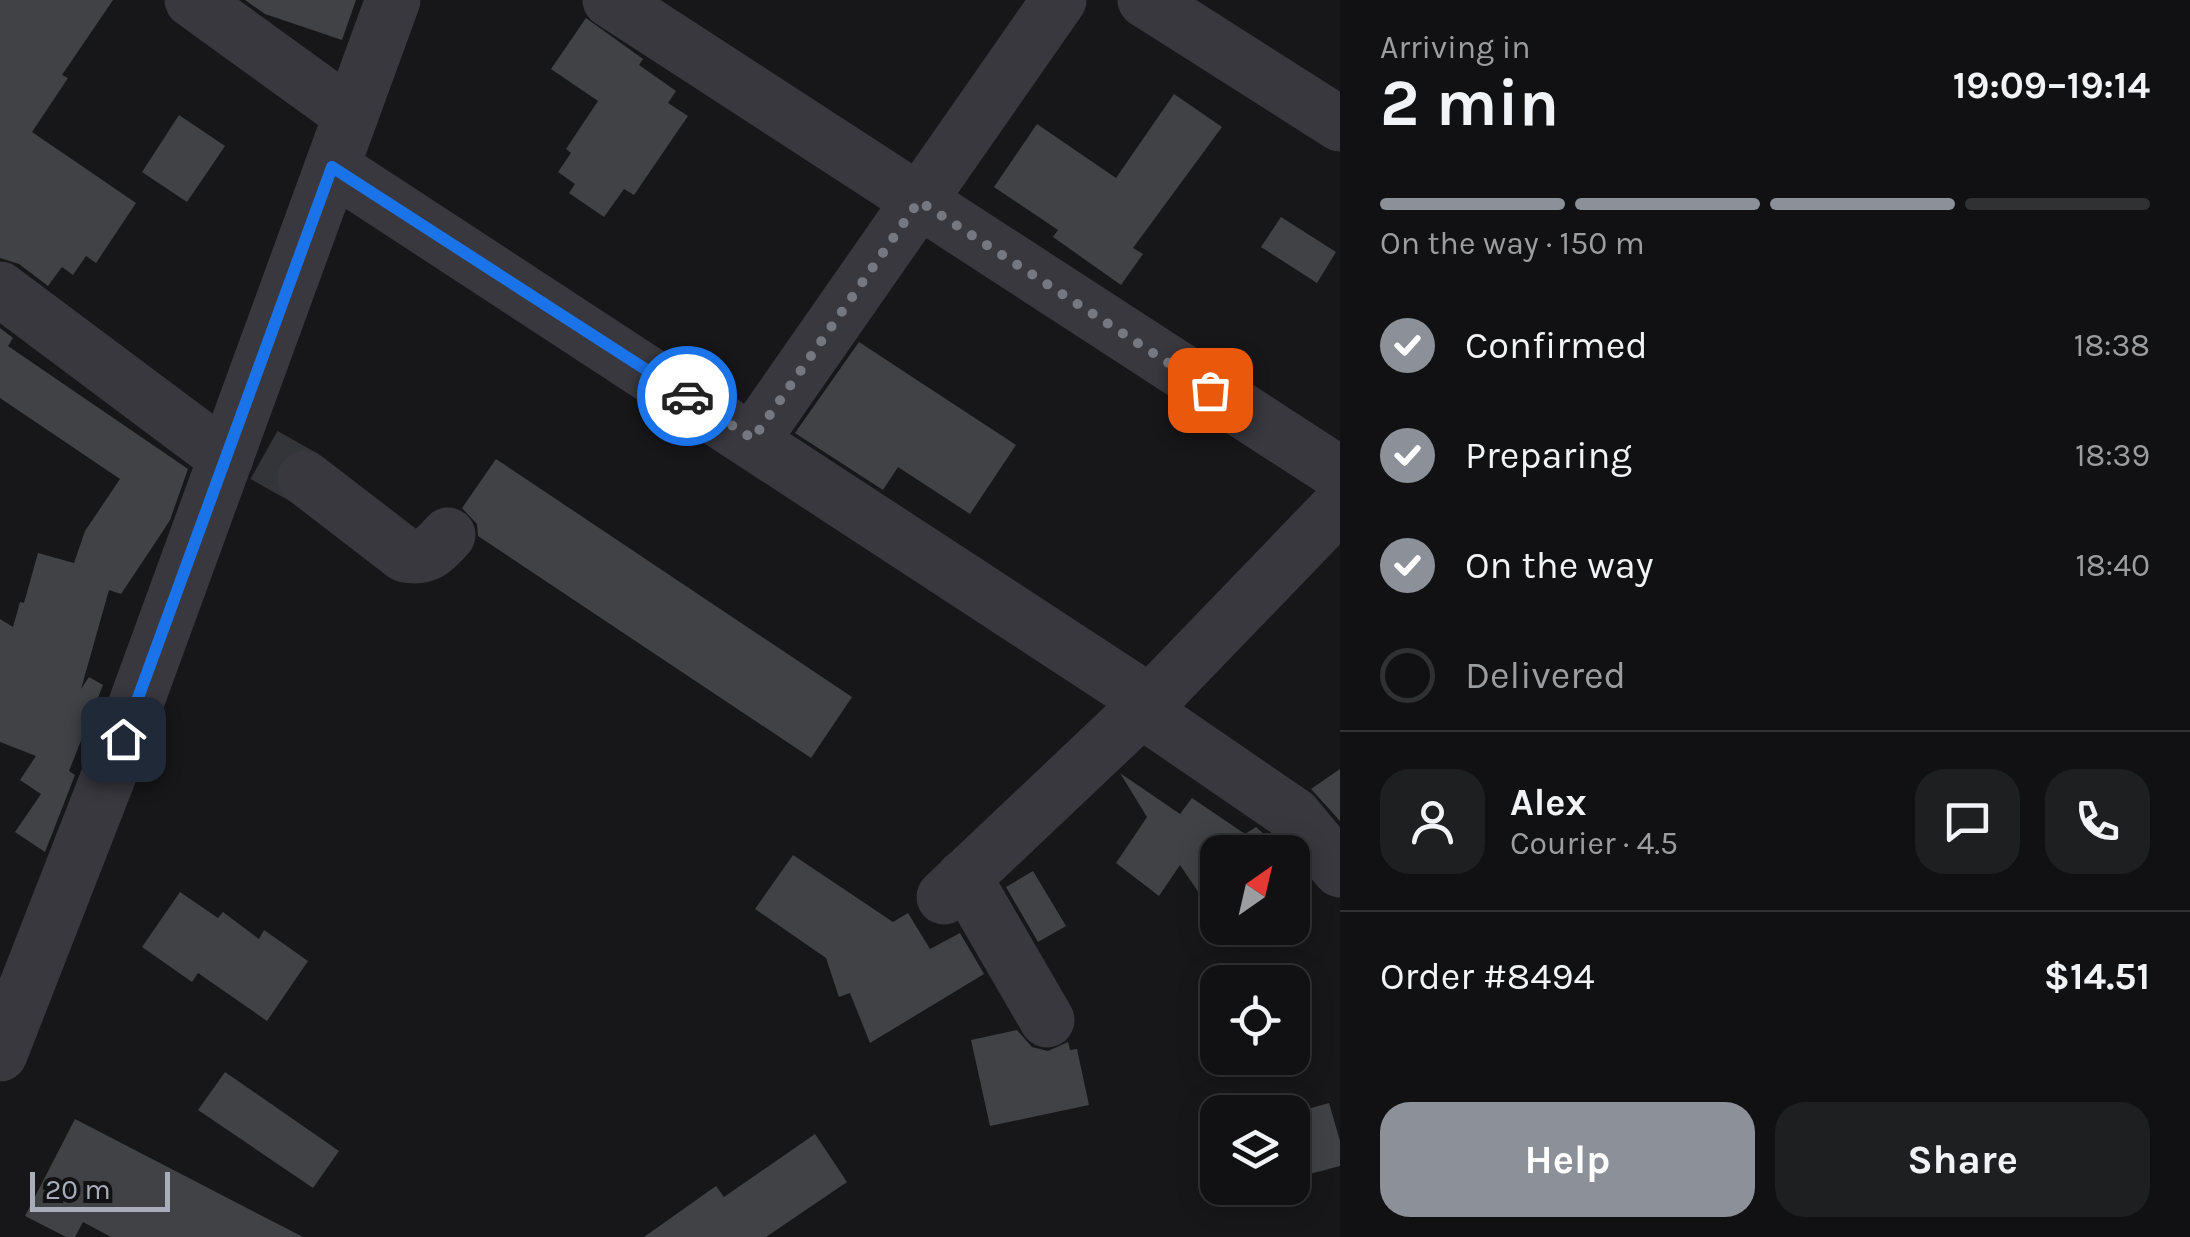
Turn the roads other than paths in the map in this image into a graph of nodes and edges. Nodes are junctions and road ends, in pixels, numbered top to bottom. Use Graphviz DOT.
graph roads {
  1 [pos="192,0"];
  2 [pos="394,0"];
  3 [pos="610,0"];
  4 [pos="1059,0"];
  5 [pos="1146,0"];
  6 [pos="352,115"];
  7 [pos="1340,124"];
  8 [pos="332,167"];
  9 [pos="919,201"];
  10 [pos="0,288"];
  11 [pos="753,439"];
  12 [pos="257,457"];
  13 [pos="1340,474"];
  14 [pos="1340,505"];
  15 [pos="448,536"];
  16 [pos="1146,706"];
  17 [pos="1340,870"];
  18 [pos="1046,1020"];
  19 [pos="0,1054"];
  1 -- 6 [label="street"];
  2 -- 6 [label="street"];
  3 -- 9 [label="street"];
  4 -- 9 [label="street"];
  5 -- 7 [label="street"];
  6 -- 8 [label="street"];
  8 -- 11 [label="street"];
  8 -- 12 [label="street"];
  9 -- 11 [label="street"];
  9 -- 13 [label="street"];
  10 -- 12 [label="street"];
  11 -- 16 [label="street"];
  12 -- 15 [label="street"];
  12 -- 19 [label="street"];
  14 -- 16 [label="street"];
  16 -- 17 [label="street"];
  16 -- 18 [label="street"];
}
